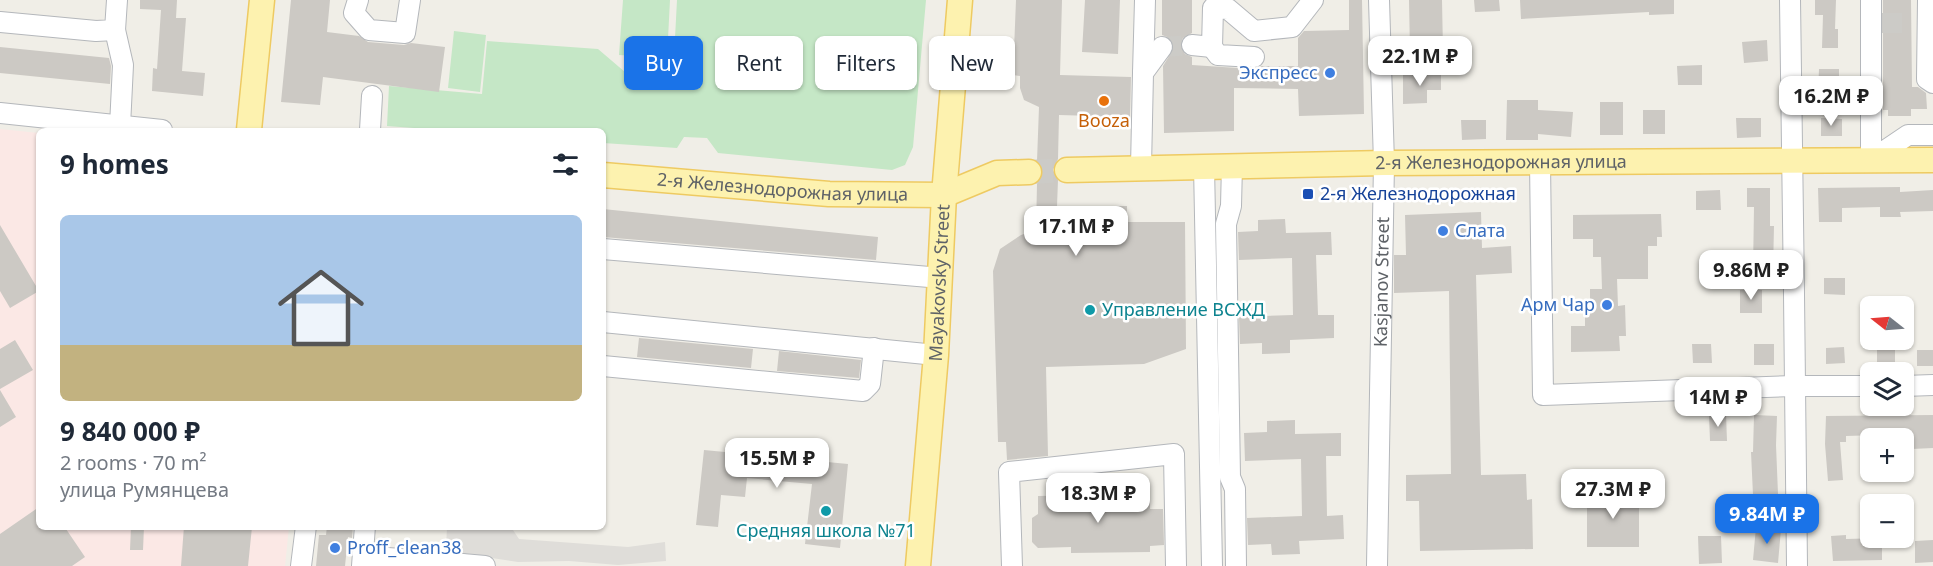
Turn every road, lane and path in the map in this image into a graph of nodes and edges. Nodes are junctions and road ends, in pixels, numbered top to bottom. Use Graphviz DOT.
graph roads {
  1 [pos="117,0"];
  2 [pos="262,0"];
  3 [pos="357,0"];
  4 [pos="410,0"];
  5 [pos="960,0"];
  6 [pos="1145,0"];
  7 [pos="1313,0"];
  8 [pos="1378,0"];
  9 [pos="1790,0"];
  10 [pos="1871,0"];
  11 [pos="1928,0"];
  12 [pos="1213,4"];
  13 [pos="0,22"];
  14 [pos="115,30"];
  15 [pos="1162,47"];
  16 [pos="1254,57"];
  17 [pos="1143,73"];
  18 [pos="1933,83"];
  19 [pos="372,96"];
  20 [pos="0,113"];
  21 [pos="120,126"];
  22 [pos="141,128"];
  23 [pos="249,128"];
  24 [pos="369,128"];
  25 [pos="1933,135"];
  26 [pos="1871,160"];
  27 [pos="1933,160"];
  28 [pos="1540,162"];
  29 [pos="1794,162"];
  30 [pos="1384,163"];
  31 [pos="1232,165"];
  32 [pos="1204,166"];
  33 [pos="1141,168"];
  34 [pos="1066,170"];
  35 [pos="1029,172"];
  36 [pos="606,175"];
  37 [pos="944,195"];
  38 [pos="606,249"];
  39 [pos="941,278"];
  40 [pos="606,322"];
  41 [pos="874,348"];
  42 [pos="936,355"];
  43 [pos="606,366"];
  44 [pos="1933,385"];
  45 [pos="1794,386"];
  46 [pos="1860,386"];
  47 [pos="1914,386"];
  48 [pos="306,530"];
  49 [pos="365,530"];
  50 [pos="362,561"];
  51 [pos="462,565"];
  52 [pos="302,566"];
  53 [pos="485,566"];
  54 [pos="918,566"];
  55 [pos="1012,566"];
  56 [pos="1176,566"];
  57 [pos="1212,566"];
  58 [pos="1236,566"];
  59 [pos="1377,566"];
  60 [pos="1797,566"];
  1 -- 14 [label="street"];
  2 -- 23 [label="main road"];
  3 -- 4 [label="street"];
  5 -- 37 [label="main road, Mayakovsky Street"];
  6 -- 17 [label="street"];
  7 -- 12 [label="street"];
  8 -- 30 [label="street, Kasjanov Street"];
  9 -- 29 [label="street"];
  10 -- 26 [label="street"];
  11 -- 18 [label="street"];
  12 -- 16 [label="street"];
  13 -- 14 [label="street"];
  14 -- 21 [label="street"];
  15 -- 17 [label="street"];
  17 -- 33 [label="street"];
  19 -- 24 [label="street"];
  20 -- 21 [label="street"];
  21 -- 22 [label="street"];
  25 -- 26 [label="street"];
  26 -- 27 [label="main road, 2-я Железнодорожная улица"];
  26 -- 29 [label="main road, 2-я Железнодорожная улица"];
  28 -- 29 [label="main road, 2-я Железнодорожная улица"];
  28 -- 30 [label="main road, 2-я Железнодорожная улица"];
  28 -- 45 [label="street"];
  29 -- 45 [label="street"];
  30 -- 31 [label="main road, 2-я Железнодорожная улица"];
  30 -- 59 [label="street, Kasjanov Street"];
  31 -- 32 [label="main road, 2-я Железнодорожная улица"];
  31 -- 58 [label="street"];
  32 -- 33 [label="main road, 2-я Железнодорожная улица"];
  32 -- 57 [label="street"];
  33 -- 34 [label="main road, 2-я Железнодорожная улица"];
  35 -- 37 [label="main road, 2-я Железнодорожная улица"];
  36 -- 37 [label="main road, 2-я Железнодорожная улица"];
  37 -- 39 [label="main road, Mayakovsky Street"];
  38 -- 39 [label="street"];
  39 -- 42 [label="main road, Mayakovsky Street"];
  40 -- 41 [label="street"];
  41 -- 42 [label="street"];
  41 -- 43 [label="street"];
  42 -- 54 [label="main road, Mayakovsky Street"];
  44 -- 47 [label="street"];
  45 -- 46 [label="street"];
  45 -- 60 [label="street"];
  48 -- 52 [label="street"];
  49 -- 50 [label="street"];
  50 -- 51 [label="street"];
  51 -- 53 [label="street"];
  55 -- 56 [label="street"];
}
